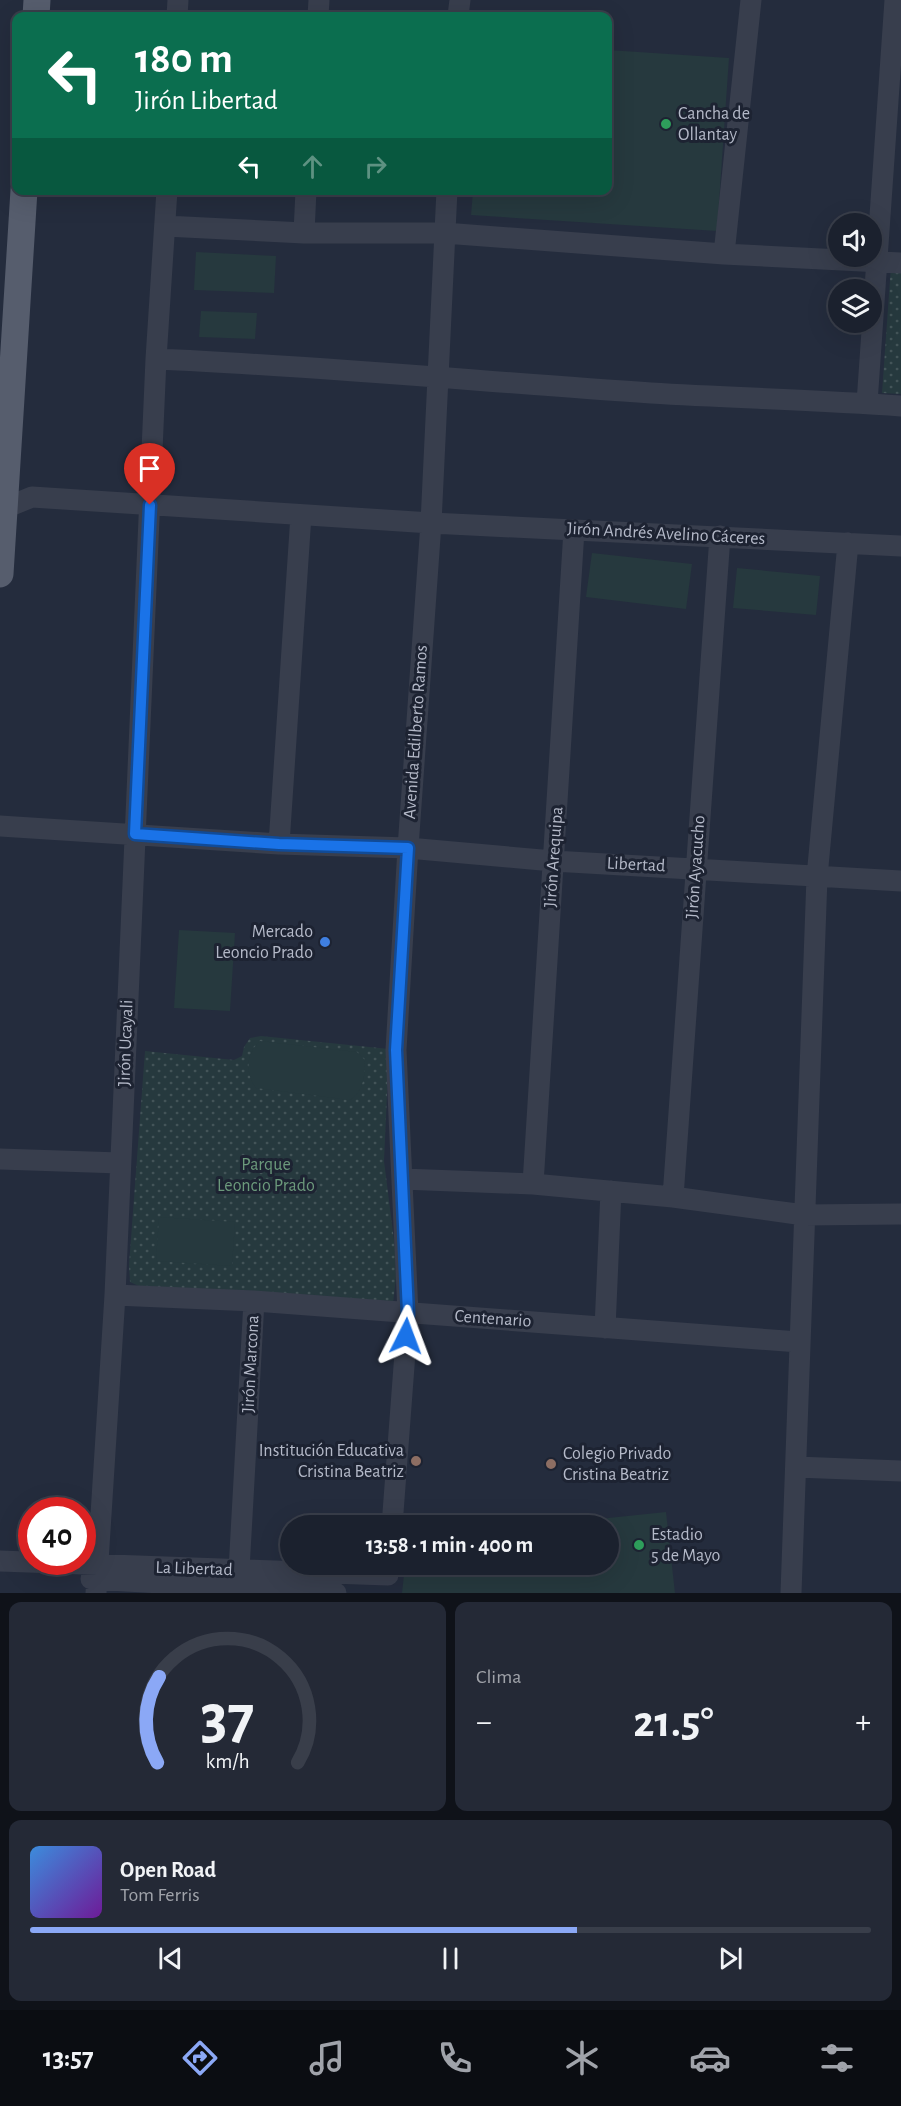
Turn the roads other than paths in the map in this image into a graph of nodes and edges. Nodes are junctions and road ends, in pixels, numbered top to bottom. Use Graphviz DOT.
graph roads {
  1 [pos="751,0"];
  2 [pos="895,0"];
  3 [pos="24,195"];
  4 [pos="167,195"];
  5 [pos="306,195"];
  6 [pos="447,195"];
  7 [pos="881,213"];
  8 [pos="165,226"];
  9 [pos="304,233"];
  10 [pos="444,233"];
  11 [pos="724,254"];
  12 [pos="828,259"];
  13 [pos="882,262"];
  14 [pos="901,263"];
  15 [pos="878,267"];
  16 [pos="156,359"];
  17 [pos="438,378"];
  18 [pos="867,404"];
  19 [pos="901,406"];
  20 [pos="150,505"];
  21 [pos="2,509"];
  22 [pos="301,514"];
  23 [pos="431,523"];
  24 [pos="574,530"];
  25 [pos="720,537"];
  26 [pos="848,543"];
  27 [pos="901,546"];
  28 [pos="0,574"];
  29 [pos="0,826"];
  30 [pos="135,834"];
  31 [pos="279,844"];
  32 [pos="408,848"];
  33 [pos="553,861"];
  34 [pos="696,869"];
  35 [pos="817,877"];
  36 [pos="901,881"];
  37 [pos="0,1159"];
  38 [pos="120,1163"];
  39 [pos="402,1179"];
  40 [pos="533,1184"];
  41 [pos="611,1191"];
  42 [pos="673,1197"];
  43 [pos="901,1214"];
  44 [pos="804,1215"];
  45 [pos="115,1295"];
  46 [pos="254,1301"];
  47 [pos="408,1313"];
  48 [pos="605,1328"];
  49 [pos="800,1342"];
  50 [pos="796,1467"];
  51 [pos="901,1471"];
  52 [pos="393,1515"];
  53 [pos="0,1561"];
  54 [pos="0,1575"];
  55 [pos="388,1578"];
  56 [pos="97,1579"];
  57 [pos="238,1584"];
  58 [pos="336,1593"];
  59 [pos="791,1593"];
  1 -- 11 [label="street"];
  2 -- 7 [label="street"];
  3 -- 21 [label="main road"];
  4 -- 8 [label="street, Jirón Ucayali"];
  5 -- 9 [label="street"];
  6 -- 10 [label="street, Avenida Edilberto Ramos"];
  8 -- 9 [label="street"];
  8 -- 16 [label="street, Jirón Ucayali"];
  9 -- 10 [label="street"];
  10 -- 11 [label="street"];
  10 -- 17 [label="street, Avenida Edilberto Ramos"];
  11 -- 12 [label="street"];
  13 -- 14 [label="street"];
  15 -- 18 [label="street"];
  16 -- 17 [label="street"];
  16 -- 20 [label="street, Jirón Ucayali"];
  17 -- 18 [label="street"];
  17 -- 23 [label="street, Avenida Edilberto Ramos"];
  18 -- 19 [label="street"];
  20 -- 21 [label="street, Jirón Andrés Avelino Cáceres"];
  20 -- 22 [label="street, Jirón Andrés Avelino Cáceres"];
  20 -- 30 [label="street, Jirón Ucayali"];
  21 -- 28 [label="main road"];
  22 -- 23 [label="street, Jirón Andrés Avelino Cáceres"];
  22 -- 31 [label="street"];
  23 -- 24 [label="street, Jirón Andrés Avelino Cáceres"];
  23 -- 32 [label="street, Avenida Edilberto Ramos"];
  24 -- 25 [label="street, Jirón Andrés Avelino Cáceres"];
  24 -- 33 [label="street, Jirón Arequipa"];
  25 -- 26 [label="street, Jirón Andrés Avelino Cáceres"];
  25 -- 34 [label="street, Jirón Ayacucho"];
  26 -- 27 [label="street, Jirón Andrés Avelino Cáceres"];
  26 -- 35 [label="street"];
  29 -- 30 [label="street, Libertad"];
  30 -- 31 [label="street, Libertad"];
  30 -- 38 [label="street, Jirón Ucayali"];
  31 -- 32 [label="street, Libertad"];
  32 -- 33 [label="street, Libertad"];
  32 -- 39 [label="street, Avenida Edilberto Ramos"];
  33 -- 34 [label="street, Libertad"];
  33 -- 40 [label="street, Jirón Arequipa"];
  34 -- 35 [label="street, Libertad"];
  34 -- 42 [label="street, Jirón Ayacucho"];
  35 -- 36 [label="street, Libertad"];
  35 -- 44 [label="street"];
  37 -- 38 [label="street"];
  38 -- 45 [label="street, Jirón Ucayali"];
  39 -- 40 [label="street"];
  39 -- 47 [label="street, Avenida Edilberto Ramos"];
  40 -- 41 [label="street"];
  41 -- 42 [label="street"];
  41 -- 48 [label="street"];
  42 -- 44 [label="street"];
  43 -- 44 [label="street"];
  44 -- 49 [label="street"];
  45 -- 46 [label="street, Centenario"];
  45 -- 56 [label="street, Jirón Ucayali"];
  46 -- 47 [label="street, Centenario"];
  46 -- 57 [label="street, Jirón Marcona"];
  47 -- 48 [label="street, Centenario"];
  47 -- 52 [label="street, Avenida Edilberto Ramos"];
  48 -- 49 [label="street, Centenario"];
  49 -- 50 [label="street"];
  50 -- 51 [label="street"];
  50 -- 59 [label="street"];
  53 -- 56 [label="street, La Libertad"];
  54 -- 56 [label="street, La Libertad"];
  55 -- 57 [label="street, La Libertad"];
  56 -- 57 [label="street, La Libertad"];
  57 -- 58 [label="street, La Libertad"];
}
